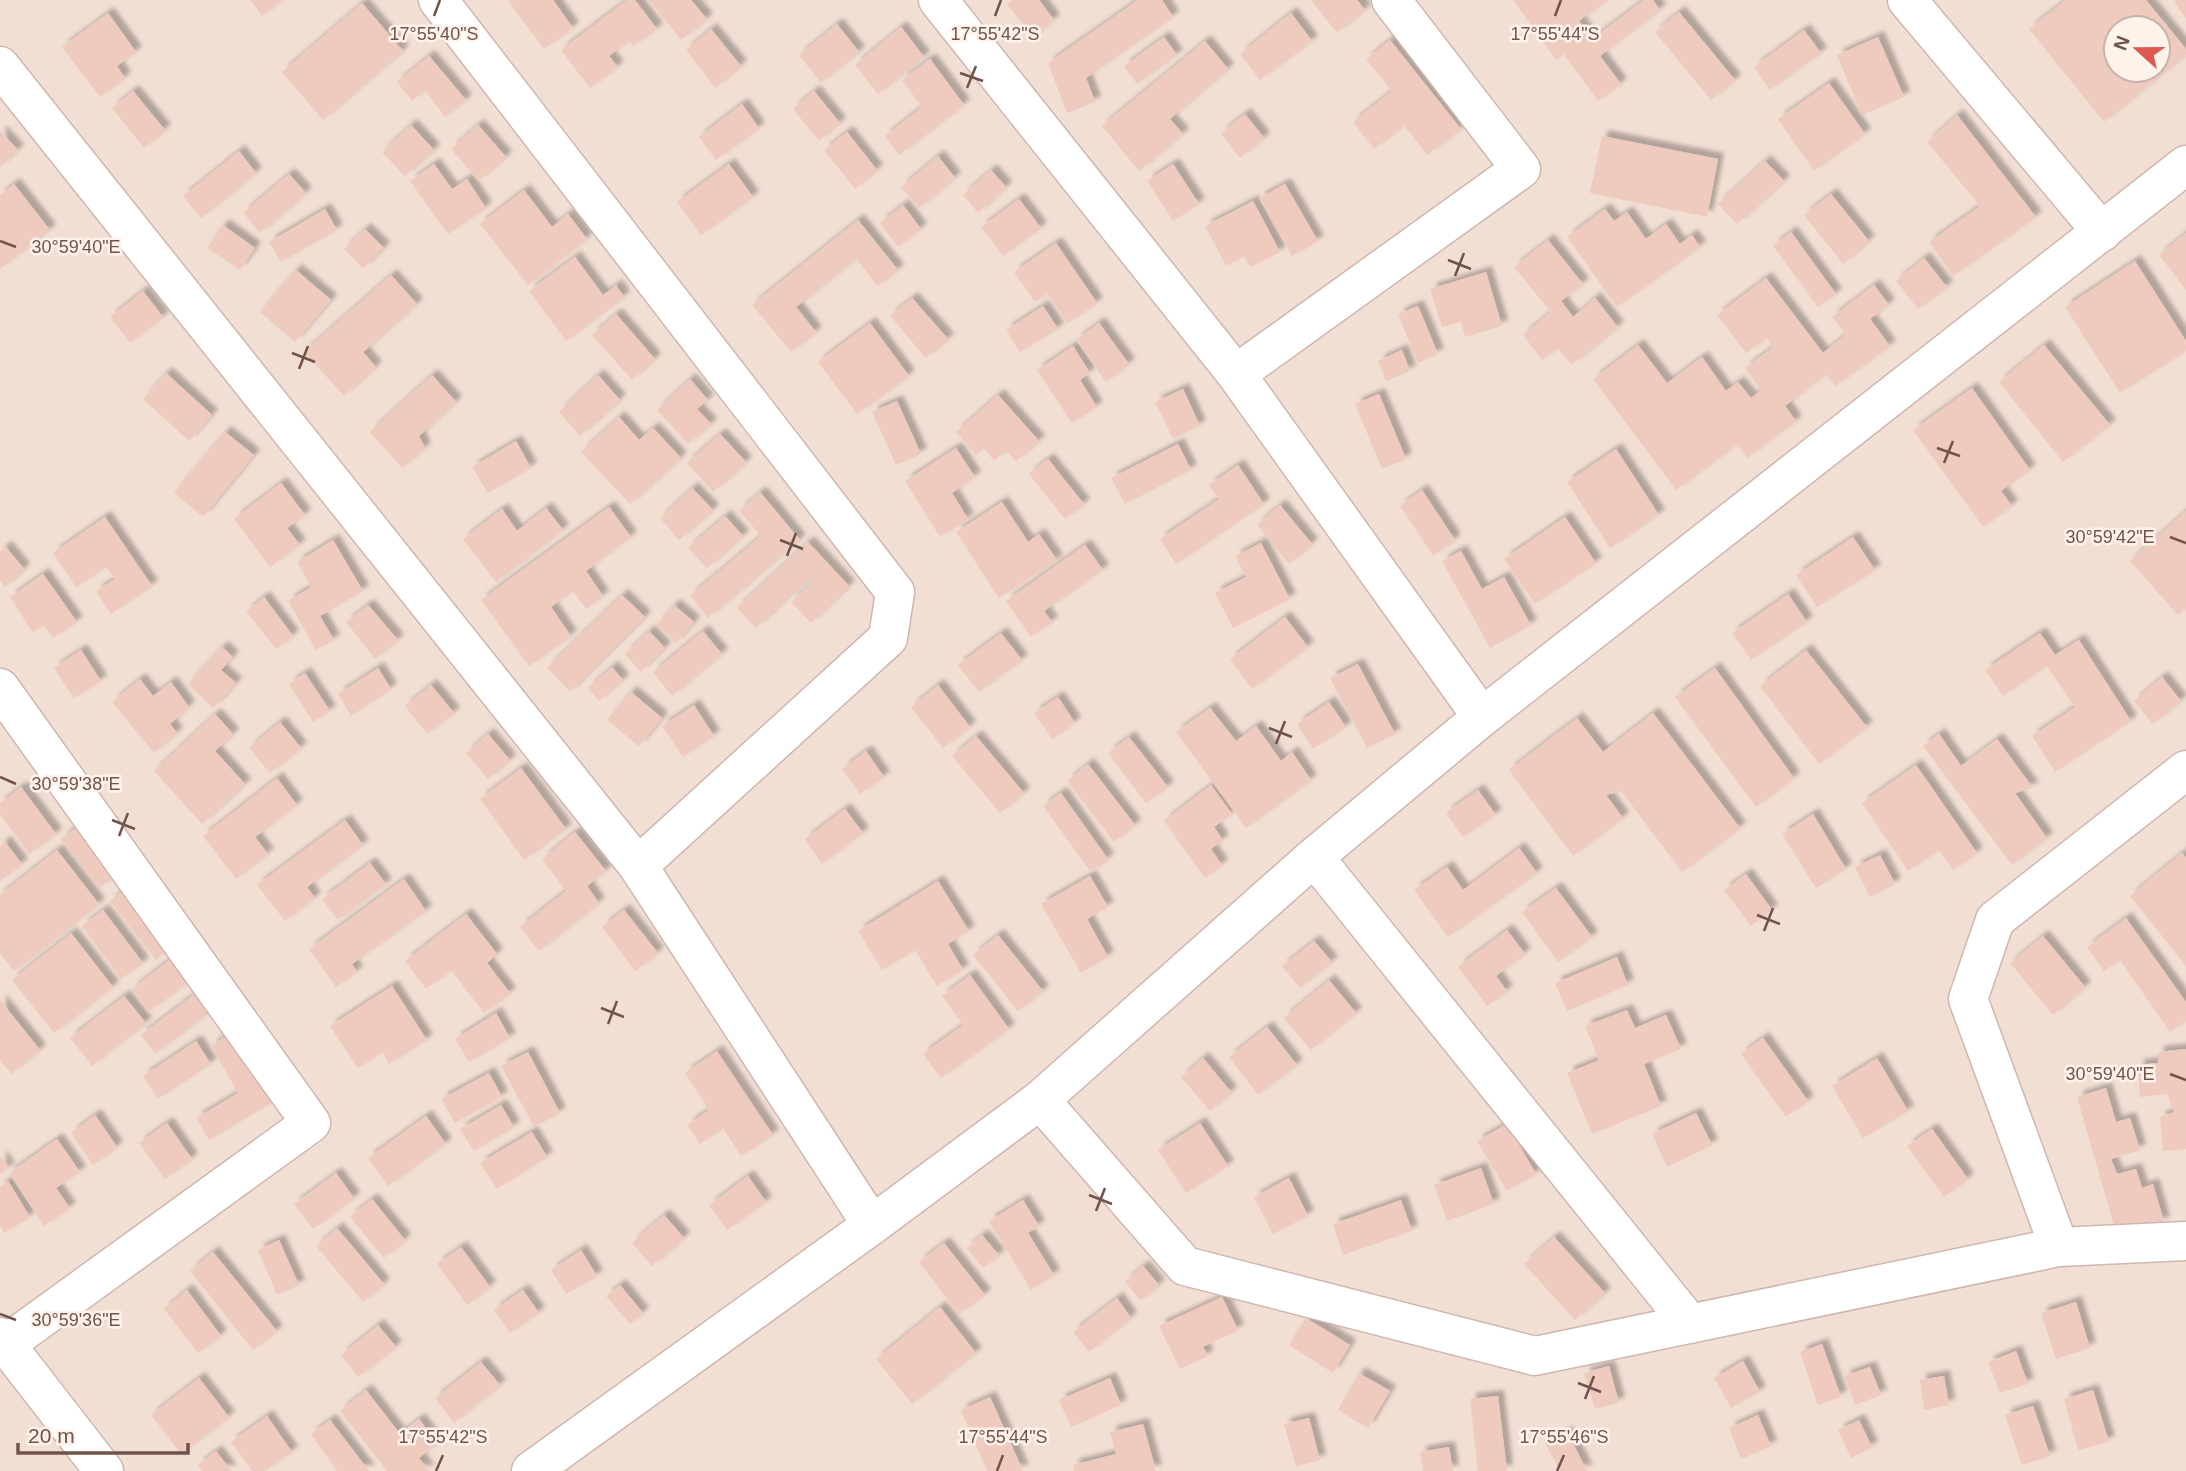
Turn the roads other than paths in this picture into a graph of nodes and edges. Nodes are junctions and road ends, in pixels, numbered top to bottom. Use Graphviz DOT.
graph roads {
  1 [pos="438,0"];
  2 [pos="938,0"];
  3 [pos="1391,0"];
  4 [pos="1906,0"];
  5 [pos="0,66"];
  6 [pos="2186,165"];
  7 [pos="2102,232"];
  8 [pos="1236,374"];
  9 [pos="0,688"];
  10 [pos="1482,717"];
  11 [pos="2186,770"];
  12 [pos="1314,857"];
  13 [pos="638,866"];
  14 [pos="1040,1100"];
  15 [pos="872,1225"];
  16 [pos="2186,1241"];
  17 [pos="2059,1247"];
  18 [pos="1690,1324"];
  19 [pos="3,1341"];
  20 [pos="104,1471"];
  21 [pos="531,1471"];
  1 -- 13 [label="street"];
  2 -- 8 [label="street"];
  3 -- 8 [label="street"];
  4 -- 7 [label="street"];
  5 -- 13 [label="street"];
  6 -- 7 [label="street"];
  7 -- 10 [label="street"];
  8 -- 10 [label="street"];
  9 -- 19 [label="street"];
  10 -- 12 [label="street"];
  11 -- 17 [label="street"];
  12 -- 14 [label="street"];
  12 -- 18 [label="street"];
  13 -- 15 [label="street"];
  14 -- 15 [label="street"];
  14 -- 18 [label="street"];
  15 -- 21 [label="street"];
  16 -- 17 [label="street"];
  17 -- 18 [label="street"];
  19 -- 20 [label="street"];
}
